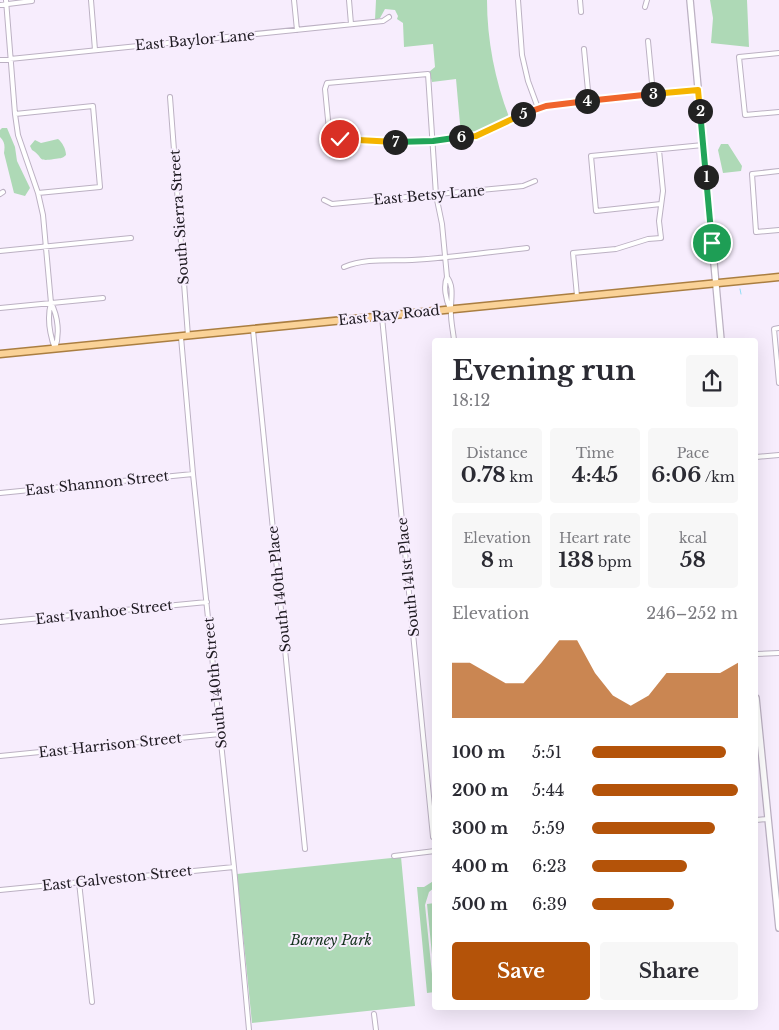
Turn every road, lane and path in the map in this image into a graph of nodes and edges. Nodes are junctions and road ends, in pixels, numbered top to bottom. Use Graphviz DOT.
graph roads {
  1 [pos="91,0"];
  2 [pos="294,0"];
  3 [pos="349,0"];
  4 [pos="518,0"];
  5 [pos="580,0"];
  6 [pos="647,0"];
  7 [pos="690,0"];
  8 [pos="32,1"];
  9 [pos="7,2"];
  10 [pos="0,5"];
  11 [pos="645,7"];
  12 [pos="581,12"];
  13 [pos="389,17"];
  14 [pos="351,24"];
  15 [pos="297,30"];
  16 [pos="648,41"];
  17 [pos="584,49"];
  18 [pos="95,50"];
  19 [pos="779,53"];
  20 [pos="10,58"];
  21 [pos="0,60"];
  22 [pos="698,90"];
  23 [pos="654,94"];
  24 [pos="170,97"];
  25 [pos="589,101"];
  26 [pos="538,108"];
  27 [pos="779,112"];
  28 [pos="15,114"];
  29 [pos="433,141"];
  30 [pos="703,145"];
  31 [pos="659,150"];
  32 [pos="779,171"];
  33 [pos="535,181"];
  34 [pos="38,193"];
  35 [pos="436,195"];
  36 [pos="324,200"];
  37 [pos="662,204"];
  38 [pos="779,230"];
  39 [pos="131,238"];
  40 [pos="47,246"];
  41 [pos="527,248"];
  42 [pos="0,251"];
  43 [pos="446,257"];
  44 [pos="344,267"];
  45 [pos="779,277"];
  46 [pos="716,283"];
  47 [pos="577,296"];
  48 [pos="102,298"];
  49 [pos="51,303"];
  50 [pos="0,308"];
  51 [pos="450,309"];
  52 [pos="382,317"];
  53 [pos="779,328"];
  54 [pos="253,330"];
  55 [pos="185,337"];
  56 [pos="454,338"];
  57 [pos="721,338"];
  58 [pos="55,349"];
  59 [pos="0,354"];
  60 [pos="779,383"];
  61 [pos="779,455"];
  62 [pos="758,457"];
  63 [pos="193,474"];
  64 [pos="0,493"];
  65 [pos="207,602"];
  66 [pos="0,622"];
  67 [pos="779,653"];
  68 [pos="758,654"];
  69 [pos="758,718"];
  70 [pos="220,734"];
  71 [pos="0,756"];
  72 [pos="768,819"];
  73 [pos="758,820"];
  74 [pos="432,827"];
  75 [pos="305,849"];
  76 [pos="432,851"];
  77 [pos="394,856"];
  78 [pos="234,867"];
  79 [pos="79,882"];
  80 [pos="0,890"];
  81 [pos="779,928"];
  82 [pos="92,1002"];
  83 [pos="374,1014"];
  84 [pos="249,1030"];
  85 [pos="376,1030"];
  1 -- 18 [label="street"];
  2 -- 15 [label="street"];
  3 -- 14 [label="street"];
  4 -- 26 [label="street"];
  5 -- 12 [label="street"];
  6 -- 11 [label="street"];
  7 -- 22 [label="main road"];
  8 -- 9 [label="street"];
  9 -- 10 [label="street"];
  9 -- 20 [label="street"];
  13 -- 14 [label="street, East Baylor Lane"];
  14 -- 15 [label="street, East Baylor Lane"];
  15 -- 18 [label="street, East Baylor Lane"];
  16 -- 23 [label="street"];
  17 -- 25 [label="street"];
  18 -- 20 [label="street, East Baylor Lane"];
  19 -- 27 [label="street"];
  20 -- 21 [label="street, East Baylor Lane"];
  20 -- 28 [label="street"];
  22 -- 23 [label="street"];
  22 -- 30 [label="main road"];
  23 -- 25 [label="street"];
  24 -- 55 [label="street, South Sierra Street"];
  25 -- 26 [label="street"];
  26 -- 29 [label="street"];
  28 -- 34 [label="street"];
  28 -- 34 [label="street"];
  29 -- 29 [label="street"];
  29 -- 35 [label="street"];
  30 -- 31 [label="street"];
  30 -- 46 [label="main road"];
  31 -- 37 [label="street"];
  31 -- 37 [label="street"];
  32 -- 38 [label="street"];
  33 -- 35 [label="street, East Betsy Lane"];
  34 -- 40 [label="street"];
  35 -- 36 [label="street, East Betsy Lane"];
  35 -- 43 [label="street"];
  37 -- 47 [label="street"];
  39 -- 40 [label="street"];
  40 -- 42 [label="street"];
  40 -- 49 [label="street"];
  41 -- 43 [label="street"];
  43 -- 44 [label="street"];
  43 -- 51 [label="street"];
  45 -- 46 [label="main road, East Ray Road"];
  46 -- 47 [label="main road, East Ray Road"];
  46 -- 57 [label="main road"];
  47 -- 51 [label="main road, East Ray Road"];
  48 -- 49 [label="street"];
  49 -- 50 [label="street"];
  49 -- 58 [label="street"];
  51 -- 52 [label="main road, East Ray Road"];
  51 -- 56 [label="street"];
  52 -- 54 [label="main road, East Ray Road"];
  52 -- 74 [label="street, South 141st Place"];
  53 -- 60 [label="street"];
  54 -- 55 [label="main road, East Ray Road"];
  54 -- 75 [label="street, South 140th Place"];
  55 -- 58 [label="main road, East Ray Road"];
  55 -- 63 [label="street, South 140th Street"];
  58 -- 59 [label="main road, East Ray Road"];
  61 -- 62 [label="street"];
  63 -- 64 [label="street, East Shannon Street"];
  63 -- 65 [label="street, South 140th Street"];
  65 -- 66 [label="street, East Ivanhoe Street"];
  65 -- 70 [label="street, South 140th Street"];
  67 -- 68 [label="street"];
  69 -- 72 [label="main road"];
  70 -- 71 [label="street, East Harrison Street"];
  70 -- 78 [label="street, South 140th Street"];
  72 -- 73 [label="street"];
  72 -- 81 [label="main road"];
  76 -- 77 [label="street"];
  78 -- 79 [label="street, East Galveston Street"];
  78 -- 84 [label="street, South 140th Street"];
  79 -- 80 [label="street, East Galveston Street"];
  79 -- 82 [label="street"];
  83 -- 85 [label="street"];
}
